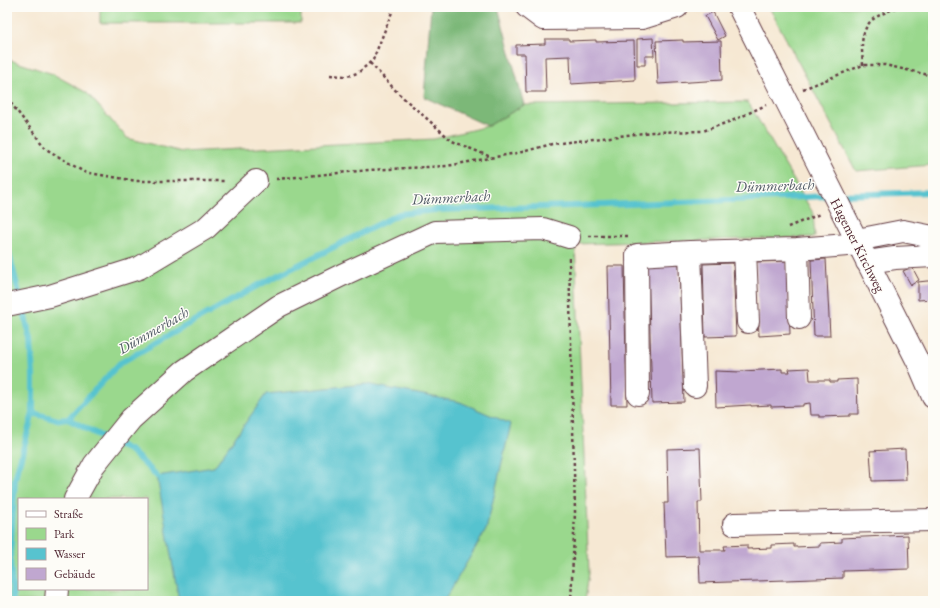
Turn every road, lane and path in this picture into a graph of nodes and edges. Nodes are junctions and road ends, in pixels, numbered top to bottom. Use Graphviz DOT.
graph roads {
  1 [pos="394,7"];
  2 [pos="527,7"];
  3 [pos="677,7"];
  4 [pos="739,7"];
  5 [pos="897,7"];
  6 [pos="370,63"];
  7 [pos="863,65"];
  8 [pos="330,75"];
  9 [pos="933,76"];
  10 [pos="785,96"];
  11 [pos="7,98"];
  12 [pos="493,157"];
  13 [pos="256,181"];
  14 [pos="569,237"];
  15 [pos="933,237"];
  16 [pos="797,249"];
  17 [pos="861,249"];
  18 [pos="745,250"];
  19 [pos="690,252"];
  20 [pos="933,256"];
  21 [pos="7,305"];
  22 [pos="799,318"];
  23 [pos="748,322"];
  24 [pos="695,386"];
  25 [pos="638,394"];
  26 [pos="933,397"];
  27 [pos="76,498"];
  28 [pos="933,520"];
  29 [pos="734,524"];
  30 [pos="57,590"];
  31 [pos="56,601"];
  1 -- 6 [label="path"];
  2 -- 3 [label="street"];
  4 -- 10 [label="street, Hagemer Kirchweg"];
  5 -- 7 [label="path"];
  6 -- 8 [label="path"];
  6 -- 12 [label="path"];
  7 -- 9 [label="path"];
  7 -- 10 [label="path"];
  10 -- 12 [label="path"];
  10 -- 17 [label="street, Hagemer Kirchweg"];
  11 -- 13 [label="path"];
  12 -- 13 [label="path"];
  13 -- 21 [label="street"];
  14 -- 27 [label="street"];
  15 -- 17 [label="street"];
  16 -- 17 [label="street"];
  16 -- 18 [label="street"];
  16 -- 22 [label="street"];
  17 -- 20 [label="street"];
  17 -- 26 [label="street, Hagemer Kirchweg"];
  18 -- 19 [label="street"];
  18 -- 23 [label="street"];
  19 -- 24 [label="street"];
  19 -- 25 [label="street"];
  28 -- 29 [label="street"];
  30 -- 31 [label="street"];
}
